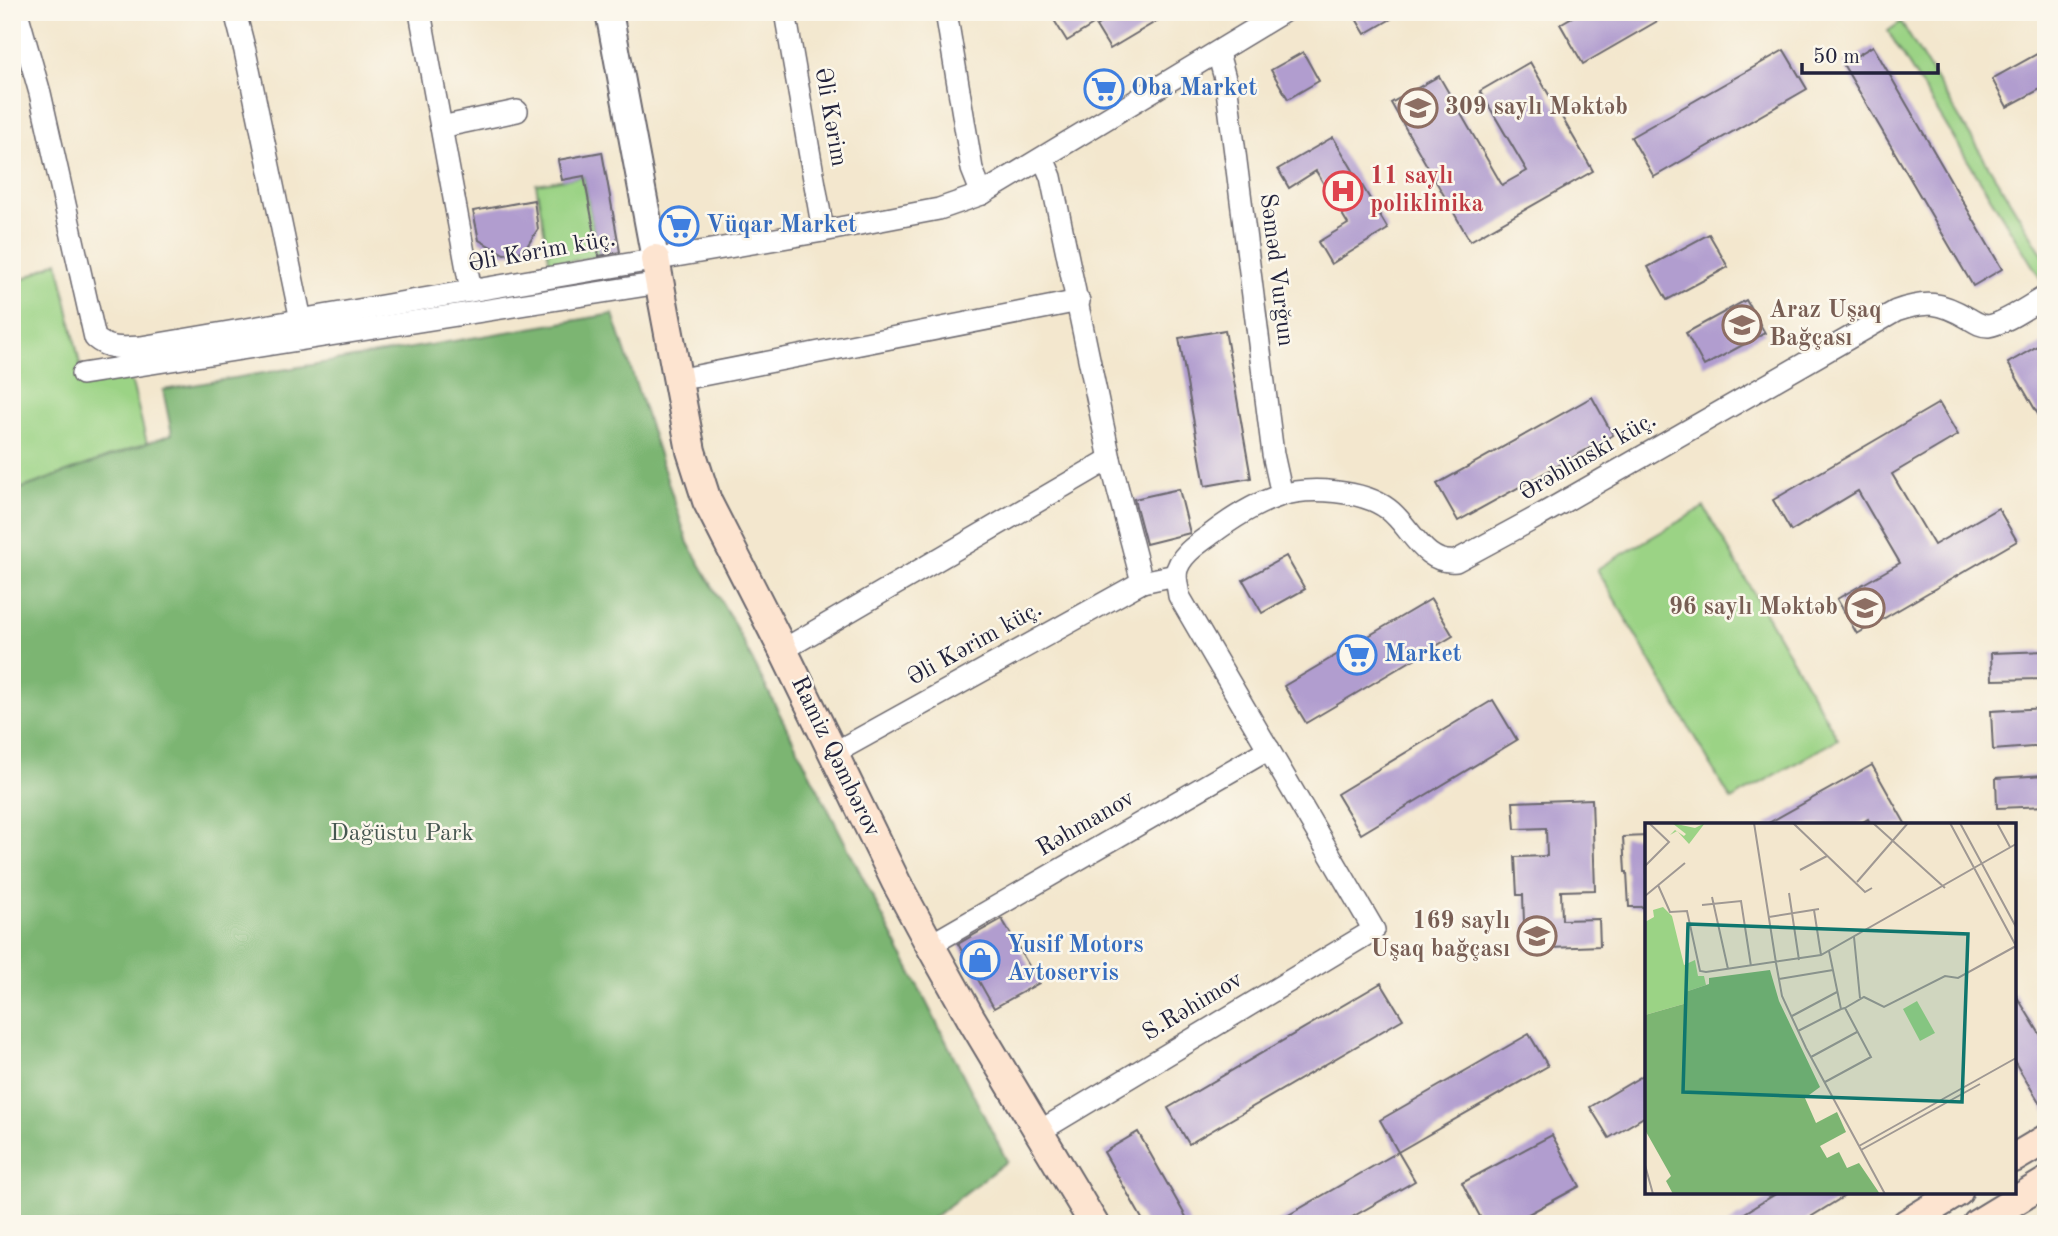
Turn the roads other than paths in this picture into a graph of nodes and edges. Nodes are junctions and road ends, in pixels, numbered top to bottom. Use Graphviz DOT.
graph roads {
  1 [pos="17,12"];
  2 [pos="235,12"];
  3 [pos="420,12"];
  4 [pos="609,12"];
  5 [pos="785,12"];
  6 [pos="946,12"];
  7 [pos="1283,12"];
  8 [pos="1218,53"];
  9 [pos="517,111"];
  10 [pos="441,127"];
  11 [pos="1043,158"];
  12 [pos="982,194"];
  13 [pos="823,231"];
  14 [pos="658,271"];
  15 [pos="471,291"];
  16 [pos="2046,296"];
  17 [pos="1079,301"];
  18 [pos="301,320"];
  19 [pos="82,374"];
  20 [pos="677,380"];
  21 [pos="1110,459"];
  22 [pos="1282,495"];
  23 [pos="1176,575"];
  24 [pos="1142,582"];
  25 [pos="783,650"];
  26 [pos="1269,749"];
  27 [pos="834,753"];
  28 [pos="930,945"];
  29 [pos="1040,1131"];
  30 [pos="2046,1139"];
  31 [pos="2016,1157"];
  32 [pos="2046,1182"];
  33 [pos="1955,1194"];
  34 [pos="1094,1224"];
  35 [pos="1906,1224"];
  36 [pos="1977,1224"];
  1 -- 18 [label="street, Əli Kərim küç."];
  2 -- 18 [label="street"];
  3 -- 10 [label="street"];
  4 -- 14 [label="street"];
  5 -- 13 [label="street, Əli Kərim"];
  6 -- 12 [label="street"];
  7 -- 8 [label="street, Əli Kərim küç."];
  8 -- 11 [label="street, Əli Kərim küç."];
  8 -- 22 [label="street, Səməd Vurğun"];
  9 -- 10 [label="street"];
  10 -- 15 [label="street"];
  11 -- 12 [label="street, Əli Kərim küç."];
  11 -- 17 [label="street"];
  12 -- 13 [label="street, Əli Kərim küç."];
  13 -- 14 [label="street, Əli Kərim küç."];
  14 -- 15 [label="street, Əli Kərim küç."];
  14 -- 19 [label="street"];
  14 -- 20 [label="main road, Ramiz Qəmbərov"];
  15 -- 18 [label="street, Əli Kərim küç."];
  16 -- 22 [label="street, Ərəblinski küç."];
  17 -- 20 [label="street"];
  17 -- 21 [label="street"];
  20 -- 25 [label="main road, Ramiz Qəmbərov"];
  21 -- 24 [label="street"];
  21 -- 25 [label="street"];
  22 -- 23 [label="street, Ərəblinski küç."];
  23 -- 24 [label="street, Əli Kərim küç."];
  23 -- 26 [label="street"];
  24 -- 27 [label="street, Əli Kərim küç."];
  25 -- 27 [label="main road, Ramiz Qəmbərov"];
  26 -- 28 [label="street, Rəhmanov"];
  26 -- 29 [label="street, S.Rəhimov"];
  27 -- 28 [label="main road, Ramiz Qəmbərov"];
  28 -- 29 [label="main road, Ramiz Qəmbərov"];
  29 -- 34 [label="main road, Ramiz Qəmbərov"];
  30 -- 31 [label="main road"];
  32 -- 36 [label="main road"];
  33 -- 35 [label="main road"];
}
